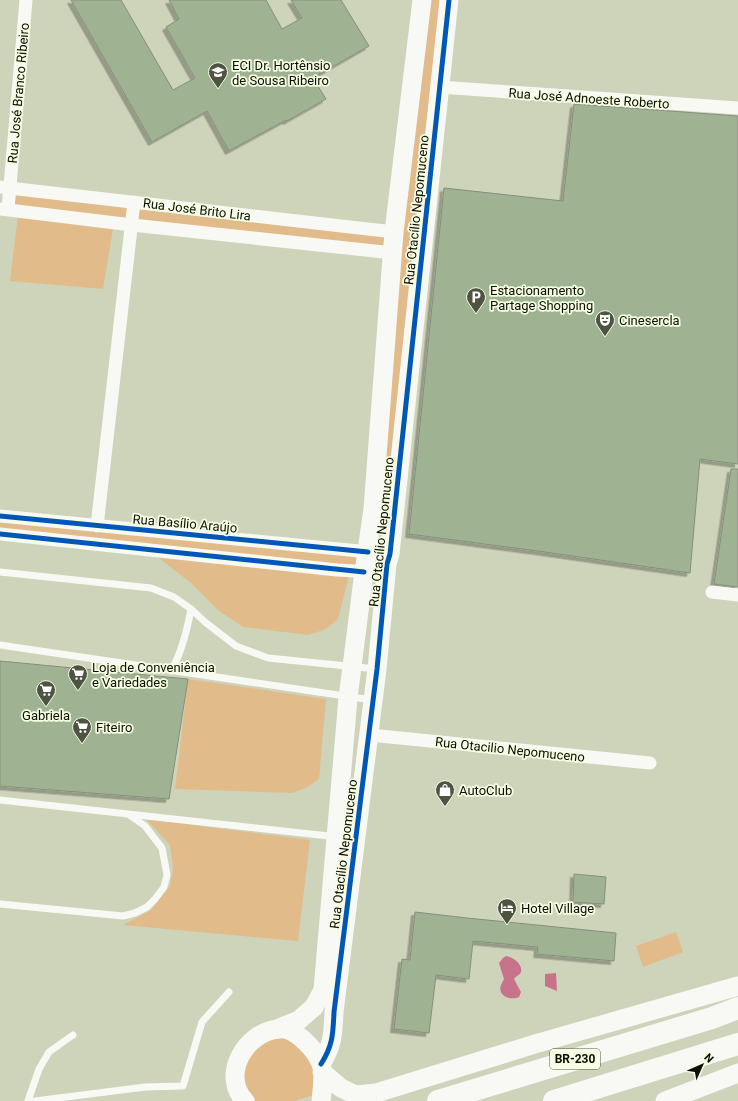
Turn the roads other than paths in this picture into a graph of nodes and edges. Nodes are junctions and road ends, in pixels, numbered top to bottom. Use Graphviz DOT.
graph roads {
  1 [pos="26,0"];
  2 [pos="422,0"];
  3 [pos="449,0"];
  4 [pos="440,87"];
  5 [pos="738,108"];
  6 [pos="5,187"];
  7 [pos="134,202"];
  8 [pos="4,209"];
  9 [pos="132,225"];
  10 [pos="394,232"];
  11 [pos="393,252"];
  12 [pos="0,516"];
  13 [pos="97,526"];
  14 [pos="0,534"];
  15 [pos="368,552"];
  16 [pos="390,554"];
  17 [pos="0,572"];
  18 [pos="364,572"];
  19 [pos="387,573"];
  20 [pos="712,592"];
  21 [pos="738,595"];
  22 [pos="191,609"];
  23 [pos="0,646"];
  24 [pos="352,667"];
  25 [pos="378,669"];
  26 [pos="171,671"];
  27 [pos="348,698"];
  28 [pos="374,700"];
  29 [pos="370,735"];
  30 [pos="650,763"];
  31 [pos="0,800"];
  32 [pos="128,814"];
  33 [pos="337,837"];
  34 [pos="356,839"];
  35 [pos="0,904"];
  36 [pos="334,957"];
  37 [pos="738,986"];
  38 [pos="229,992"];
  39 [pos="738,1008"];
  40 [pos="279,1028"];
  41 [pos="73,1035"];
  42 [pos="732,1046"];
  43 [pos="322,1068"];
  44 [pos="738,1073"];
  45 [pos="28,1101"];
  46 [pos="35,1101"];
  47 [pos="245,1101"];
  48 [pos="321,1101"];
  49 [pos="438,1101"];
  50 [pos="554,1101"];
  51 [pos="665,1101"];
  1 -- 6 [label="street, Rua José Branco Ribeiro"];
  2 -- 10 [label="street, Rua Otacílio Nepomuceno"];
  3 -- 4 [label="street, Rua Otacílio Nepomuceno"];
  4 -- 5 [label="street, Rua José Adnoeste Roberto"];
  4 -- 16 [label="street, Rua Otacílio Nepomuceno"];
  6 -- 7 [label="street, Rua José Brito Lira"];
  6 -- 8 [label="street, Rua José Branco Ribeiro"];
  7 -- 9 [label="street"];
  7 -- 10 [label="street, Rua José Brito Lira"];
  8 -- 9 [label="street, Rua José Brito Lira"];
  9 -- 11 [label="street, Rua José Brito Lira"];
  9 -- 13 [label="street"];
  10 -- 11 [label="street, Rua Otacílio Nepomuceno"];
  11 -- 15 [label="street, Rua Otacílio Nepomuceno"];
  12 -- 13 [label="street, Rua Basílio Araújo"];
  13 -- 15 [label="street, Rua Basílio Araújo"];
  14 -- 18 [label="street"];
  15 -- 16 [label="street, Rua Basílio Araújo"];
  15 -- 18 [label="street, Rua Otacílio Nepomuceno"];
  16 -- 19 [label="street, Rua Otacílio Nepomuceno"];
  17 -- 22 [label="lane"];
  18 -- 19 [label="street"];
  18 -- 24 [label="street, Rua Otacílio Nepomuceno"];
  19 -- 25 [label="street, Rua Otacílio Nepomuceno"];
  20 -- 21 [label="street"];
  22 -- 24 [label="lane"];
  22 -- 26 [label="lane"];
  23 -- 26 [label="lane"];
  24 -- 25 [label="lane"];
  24 -- 27 [label="street, Rua Otacílio Nepomuceno"];
  25 -- 28 [label="street, Rua Otacílio Nepomuceno"];
  26 -- 27 [label="lane"];
  27 -- 28 [label="lane"];
  27 -- 33 [label="street, Rua Otacílio Nepomuceno"];
  28 -- 29 [label="street, Rua Otacílio Nepomuceno"];
  29 -- 30 [label="street, Rua Otacilio Nepomuceno"];
  29 -- 34 [label="street, Rua Otacílio Nepomuceno"];
  31 -- 32 [label="lane"];
  32 -- 33 [label="lane"];
  32 -- 35 [label="lane"];
  33 -- 34 [label="lane"];
  33 -- 36 [label="street, Rua Otacílio Nepomuceno"];
  34 -- 36 [label="street, Rua Otacílio Nepomuceno"];
  36 -- 40 [label="street, Rua Otacílio Nepomuceno"];
  36 -- 43 [label="street, Rua Otacílio Nepomuceno"];
  37 -- 43 [label="street"];
  38 -- 46 [label="lane"];
  39 -- 49 [label="highway, BR-230"];
  40 -- 43 [label="street"];
  40 -- 47 [label="street, Rua Otacílio Nepomuceno"];
  41 -- 45 [label="lane"];
  42 -- 50 [label="highway, BR-230"];
  43 -- 48 [label="street"];
  44 -- 51 [label="street"];
}
